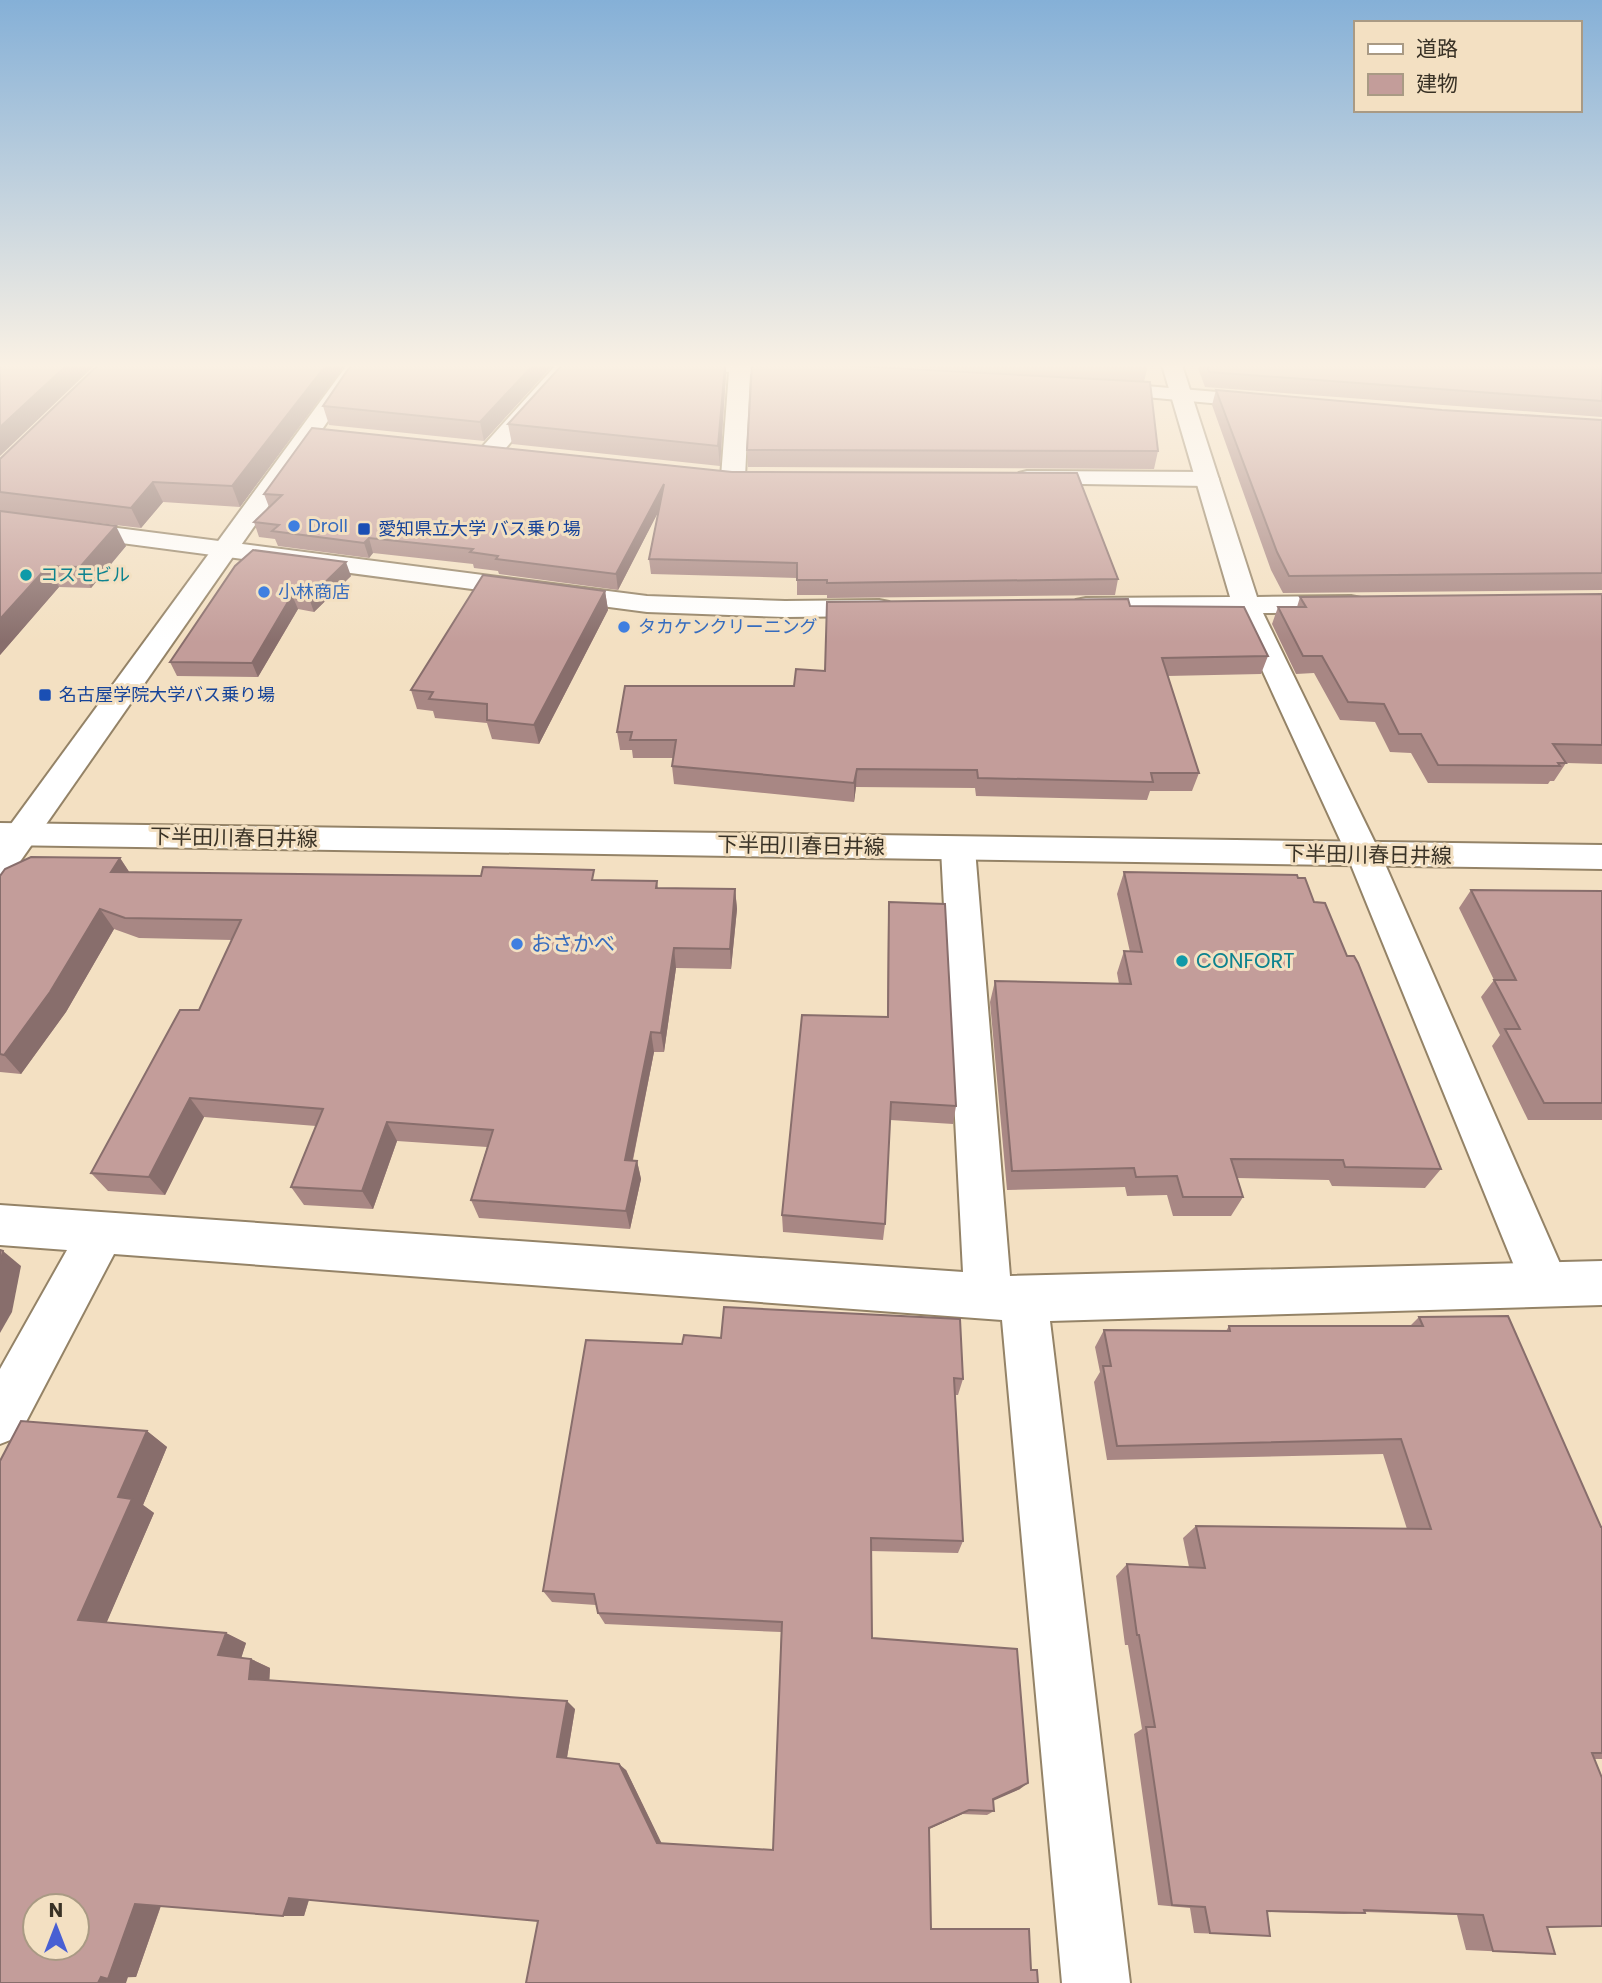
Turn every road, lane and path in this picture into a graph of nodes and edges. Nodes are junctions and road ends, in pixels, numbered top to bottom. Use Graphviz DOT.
graph roads {
  1 [pos="302,458"];
  2 [pos="734,458"];
  3 [pos="1197,458"];
  4 [pos="706,474"];
  5 [pos="733,477"];
  6 [pos="761,477"];
  7 [pos="998,478"];
  8 [pos="1207,479"];
  9 [pos="0,520"];
  10 [pos="222,551"];
  11 [pos="1383,603"];
  12 [pos="1246,605"];
  13 [pos="1064,606"];
  14 [pos="911,608"];
  15 [pos="10,835"];
  16 [pos="958,849"];
  17 [pos="1364,855"];
  18 [pos="1602,857"];
  19 [pos="0,864"];
  20 [pos="0,1225"];
  21 [pos="100,1234"];
  22 [pos="1602,1283"];
  23 [pos="1545,1284"];
  24 [pos="1006,1297"];
  25 [pos="0,1419"];
  26 [pos="1096,1983"];
  1 -- 10 [label="street"];
  2 -- 5 [label="street"];
  3 -- 8 [label="street"];
  4 -- 5 [label="street"];
  5 -- 6 [label="street"];
  7 -- 8 [label="street"];
  8 -- 12 [label="street"];
  9 -- 10 [label="street"];
  10 -- 14 [label="street"];
  10 -- 15 [label="street"];
  11 -- 12 [label="street"];
  12 -- 13 [label="street"];
  12 -- 17 [label="street"];
  15 -- 16 [label="street, 下半田川春日井線"];
  15 -- 19 [label="street"];
  16 -- 17 [label="street, 下半田川春日井線"];
  16 -- 24 [label="street"];
  17 -- 18 [label="street, 下半田川春日井線"];
  17 -- 23 [label="street"];
  20 -- 21 [label="street"];
  21 -- 24 [label="street"];
  21 -- 25 [label="street"];
  22 -- 23 [label="street"];
  23 -- 24 [label="street"];
  24 -- 26 [label="street"];
}
